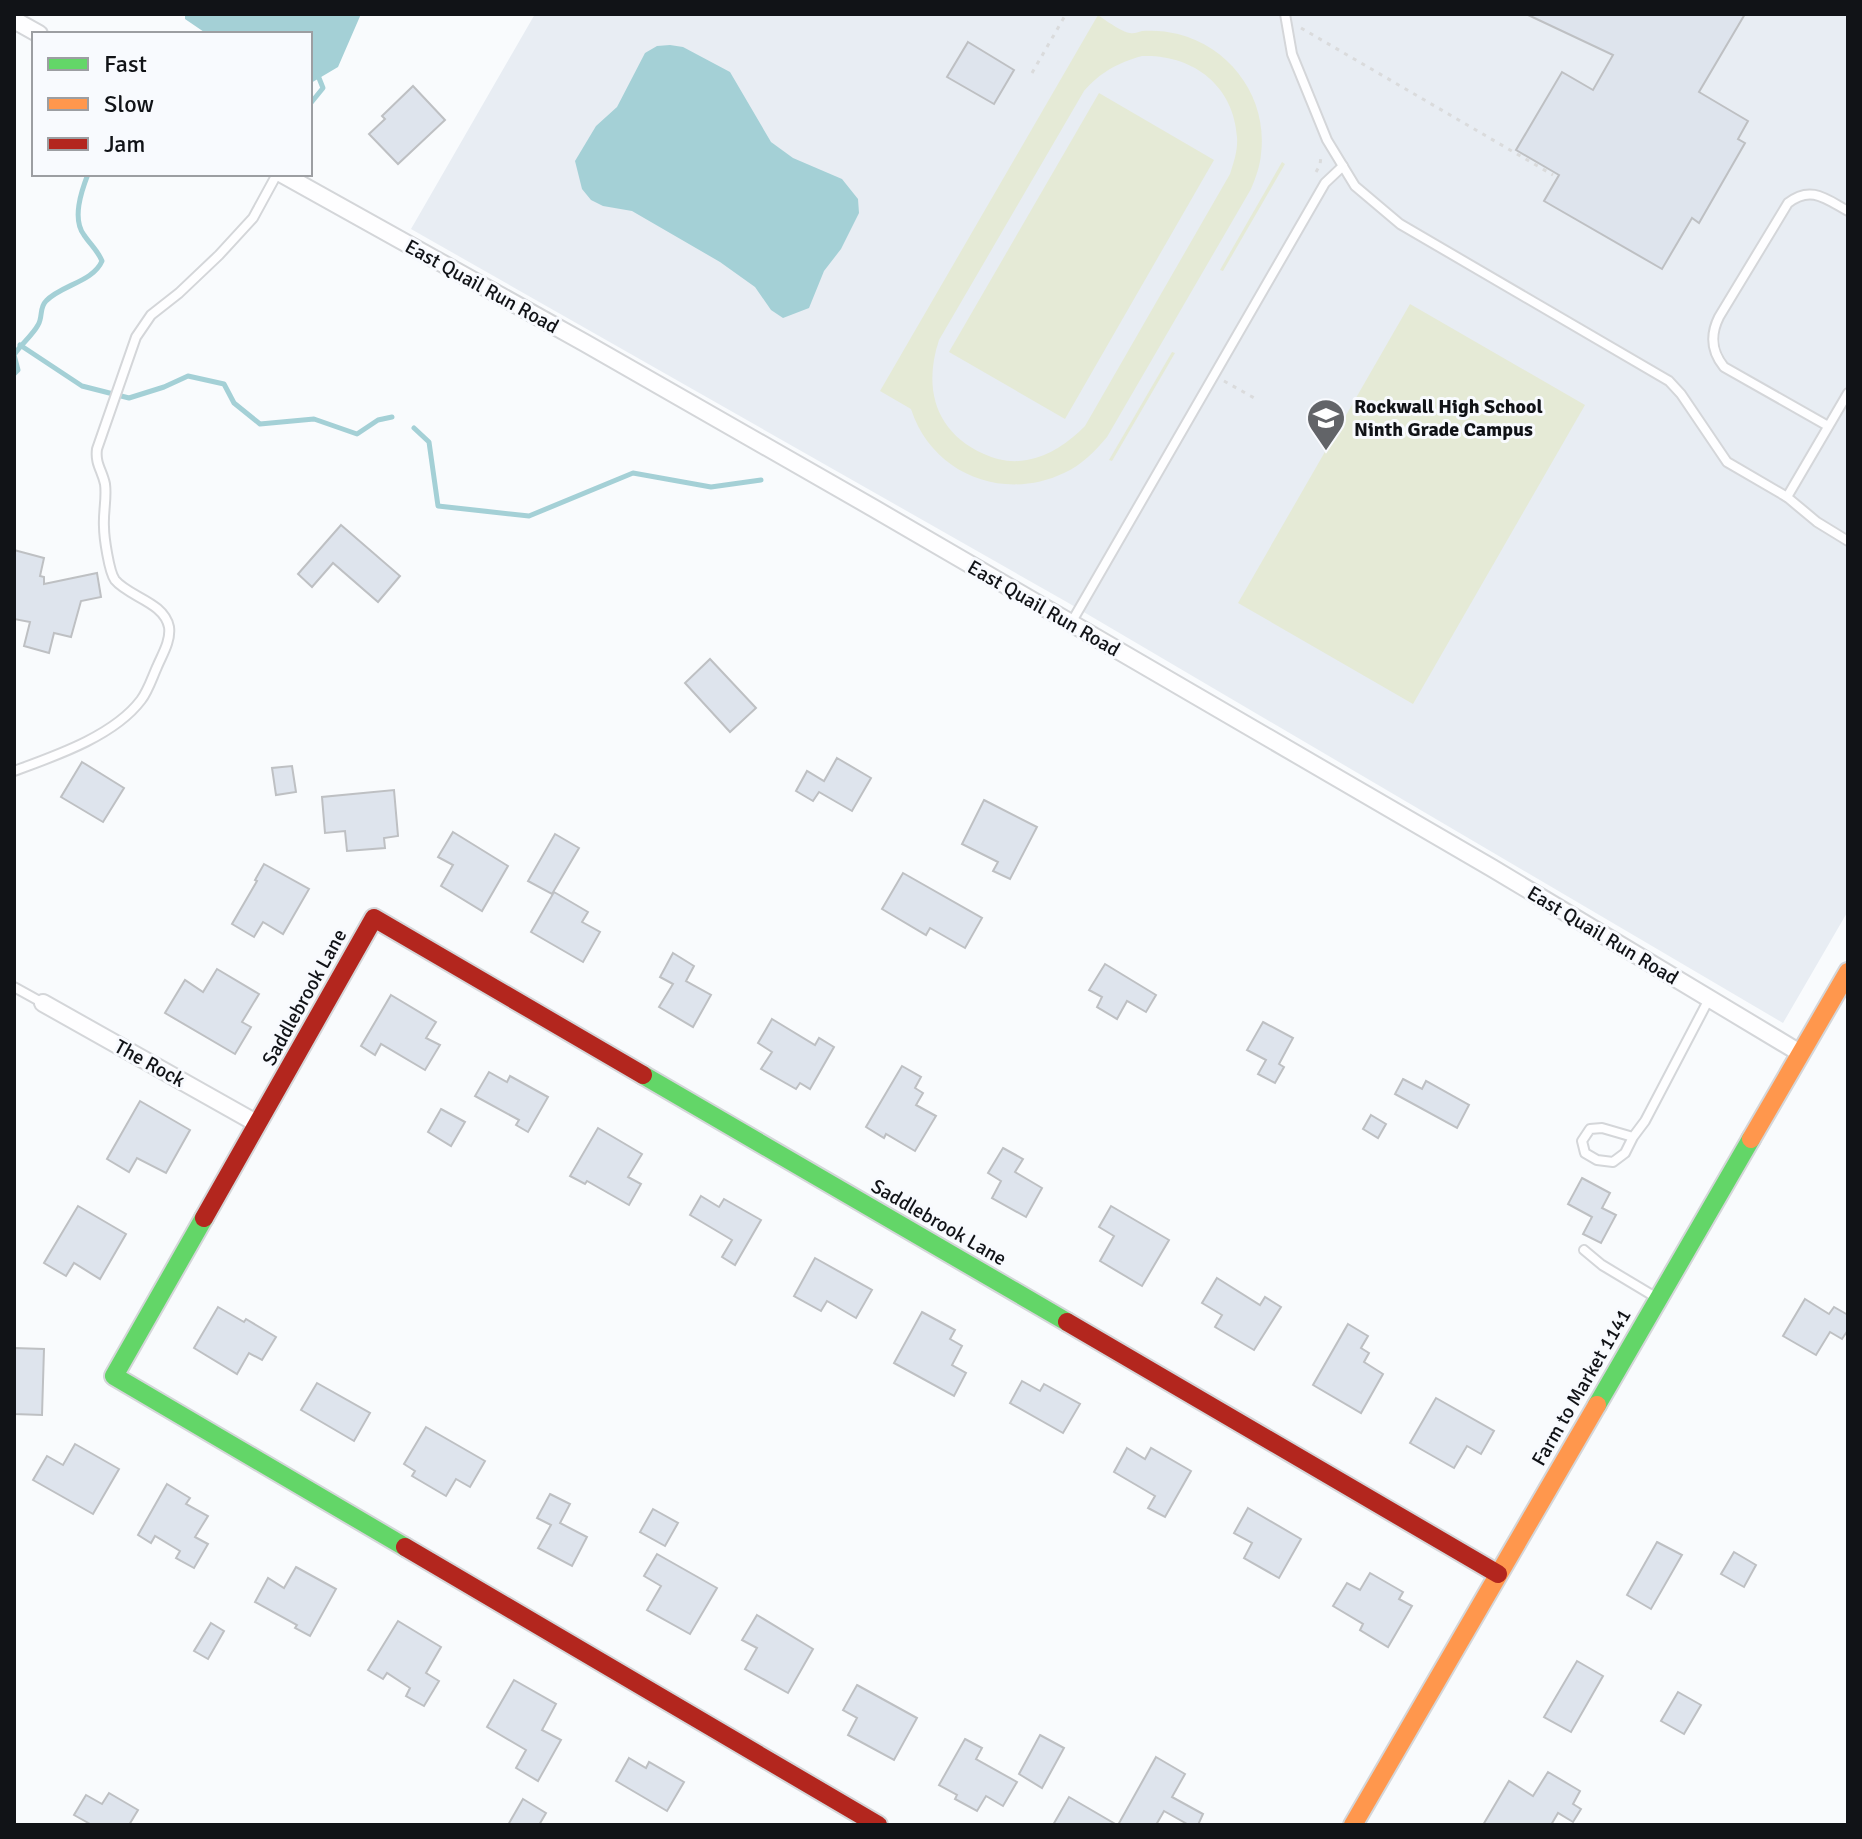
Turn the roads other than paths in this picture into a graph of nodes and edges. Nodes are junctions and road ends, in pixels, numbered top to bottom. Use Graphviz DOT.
graph roads {
  1 [pos="1285,17"];
  2 [pos="14,20"];
  3 [pos="35,32"];
  4 [pos="1343,166"];
  5 [pos="279,176"];
  6 [pos="284,176"];
  7 [pos="1848,211"];
  8 [pos="1848,393"];
  9 [pos="1828,426"];
  10 [pos="1787,497"];
  11 [pos="1848,541"];
  12 [pos="1071,623"];
  13 [pos="14,771"];
  14 [pos="1848,972"];
  15 [pos="14,987"];
  16 [pos="1709,999"];
  17 [pos="43,1003"];
  18 [pos="1800,1053"];
  19 [pos="258,1124"];
  20 [pos="1633,1137"];
  21 [pos="1584,1250"];
  22 [pos="1658,1299"];
  23 [pos="1498,1574"];
  24 [pos="878,1825"];
  25 [pos="1353,1825"];
  1 -- 4 [label="lane"];
  2 -- 3 [label="street"];
  4 -- 10 [label="lane"];
  4 -- 12 [label="lane"];
  5 -- 13 [label="lane"];
  6 -- 12 [label="street, East Quail Run Road"];
  7 -- 9 [label="lane"];
  8 -- 9 [label="lane"];
  9 -- 10 [label="lane"];
  10 -- 11 [label="lane"];
  12 -- 16 [label="street, East Quail Run Road"];
  14 -- 18 [label="street, Farm to Market 1141"];
  15 -- 17 [label="lane"];
  16 -- 18 [label="street, East Quail Run Road"];
  16 -- 20 [label="lane"];
  17 -- 19 [label="street, The Rock"];
  18 -- 22 [label="street, Farm to Market 1141"];
  19 -- 23 [label="street, Saddlebrook Lane"];
  19 -- 24 [label="street, Saddlebrook Lane"];
  20 -- 20 [label="lane"];
  21 -- 22 [label="lane"];
  22 -- 23 [label="street, Farm to Market 1141"];
  23 -- 25 [label="street, Farm to Market 1141"];
}
